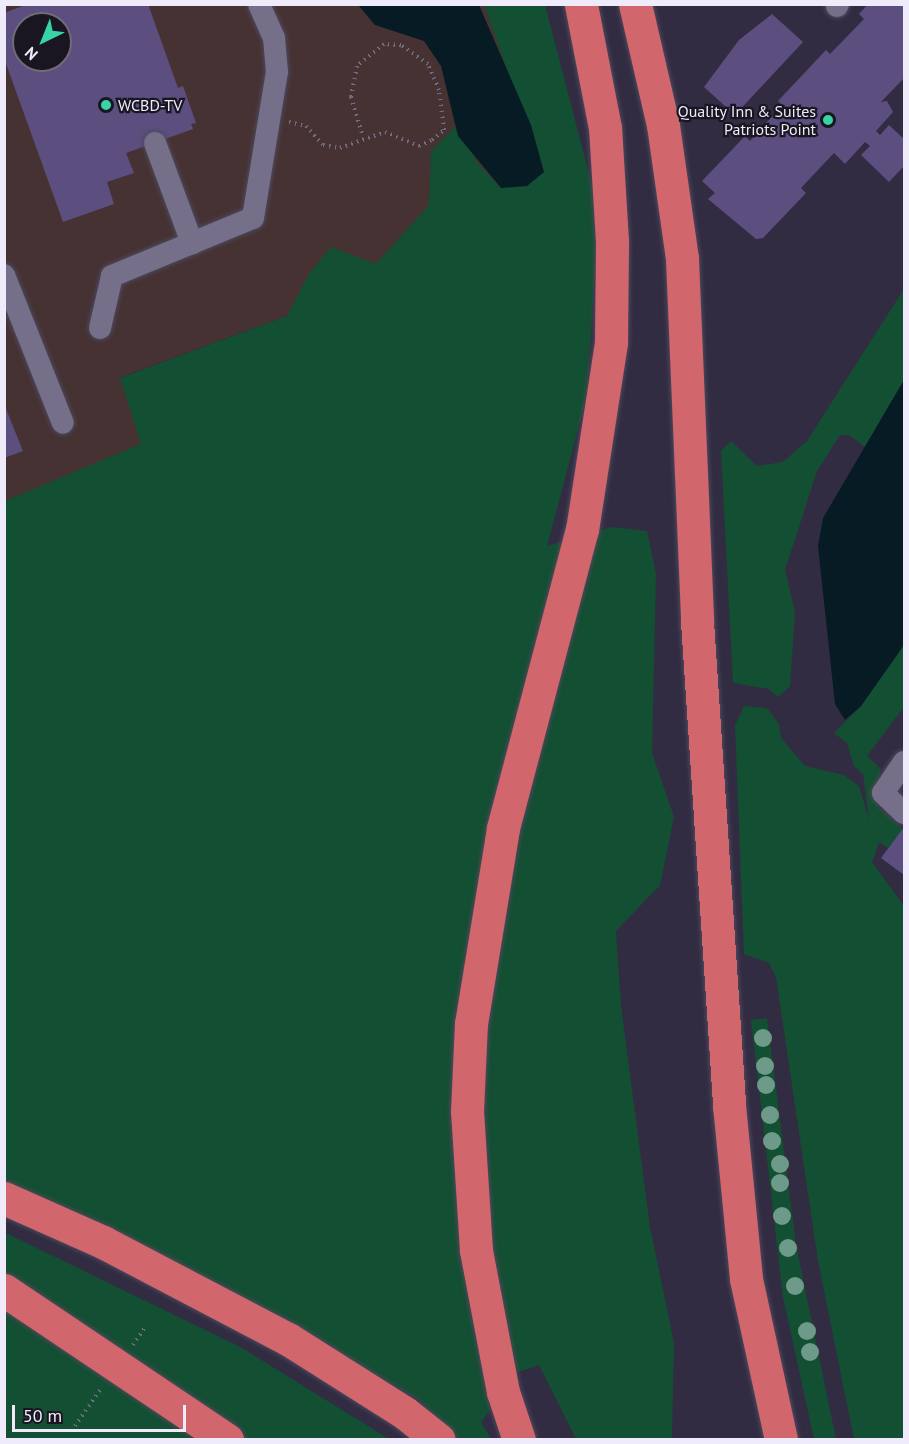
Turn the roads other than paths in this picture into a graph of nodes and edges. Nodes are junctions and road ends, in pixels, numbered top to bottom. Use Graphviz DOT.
graph roads {
  1 [pos="259,4"];
  2 [pos="581,4"];
  3 [pos="635,4"];
  4 [pos="155,143"];
  5 [pos="192,243"];
  6 [pos="4,275"];
  7 [pos="100,328"];
  8 [pos="63,423"];
  9 [pos="904,762"];
  10 [pos="904,813"];
  11 [pos="4,1198"];
  12 [pos="4,1290"];
  13 [pos="4,1299"];
  14 [pos="73,1332"];
  15 [pos="227,1440"];
  16 [pos="439,1440"];
  17 [pos="519,1440"];
  18 [pos="781,1440"];
  1 -- 5 [label="street"];
  2 -- 17 [label="highway"];
  3 -- 18 [label="highway"];
  4 -- 5 [label="street"];
  5 -- 7 [label="street"];
  6 -- 8 [label="street"];
  9 -- 10 [label="street"];
  11 -- 16 [label="highway"];
  12 -- 14 [label="highway, bridge"];
  13 -- 14 [label="highway, bridge"];
  14 -- 15 [label="highway, bridge"];
}
